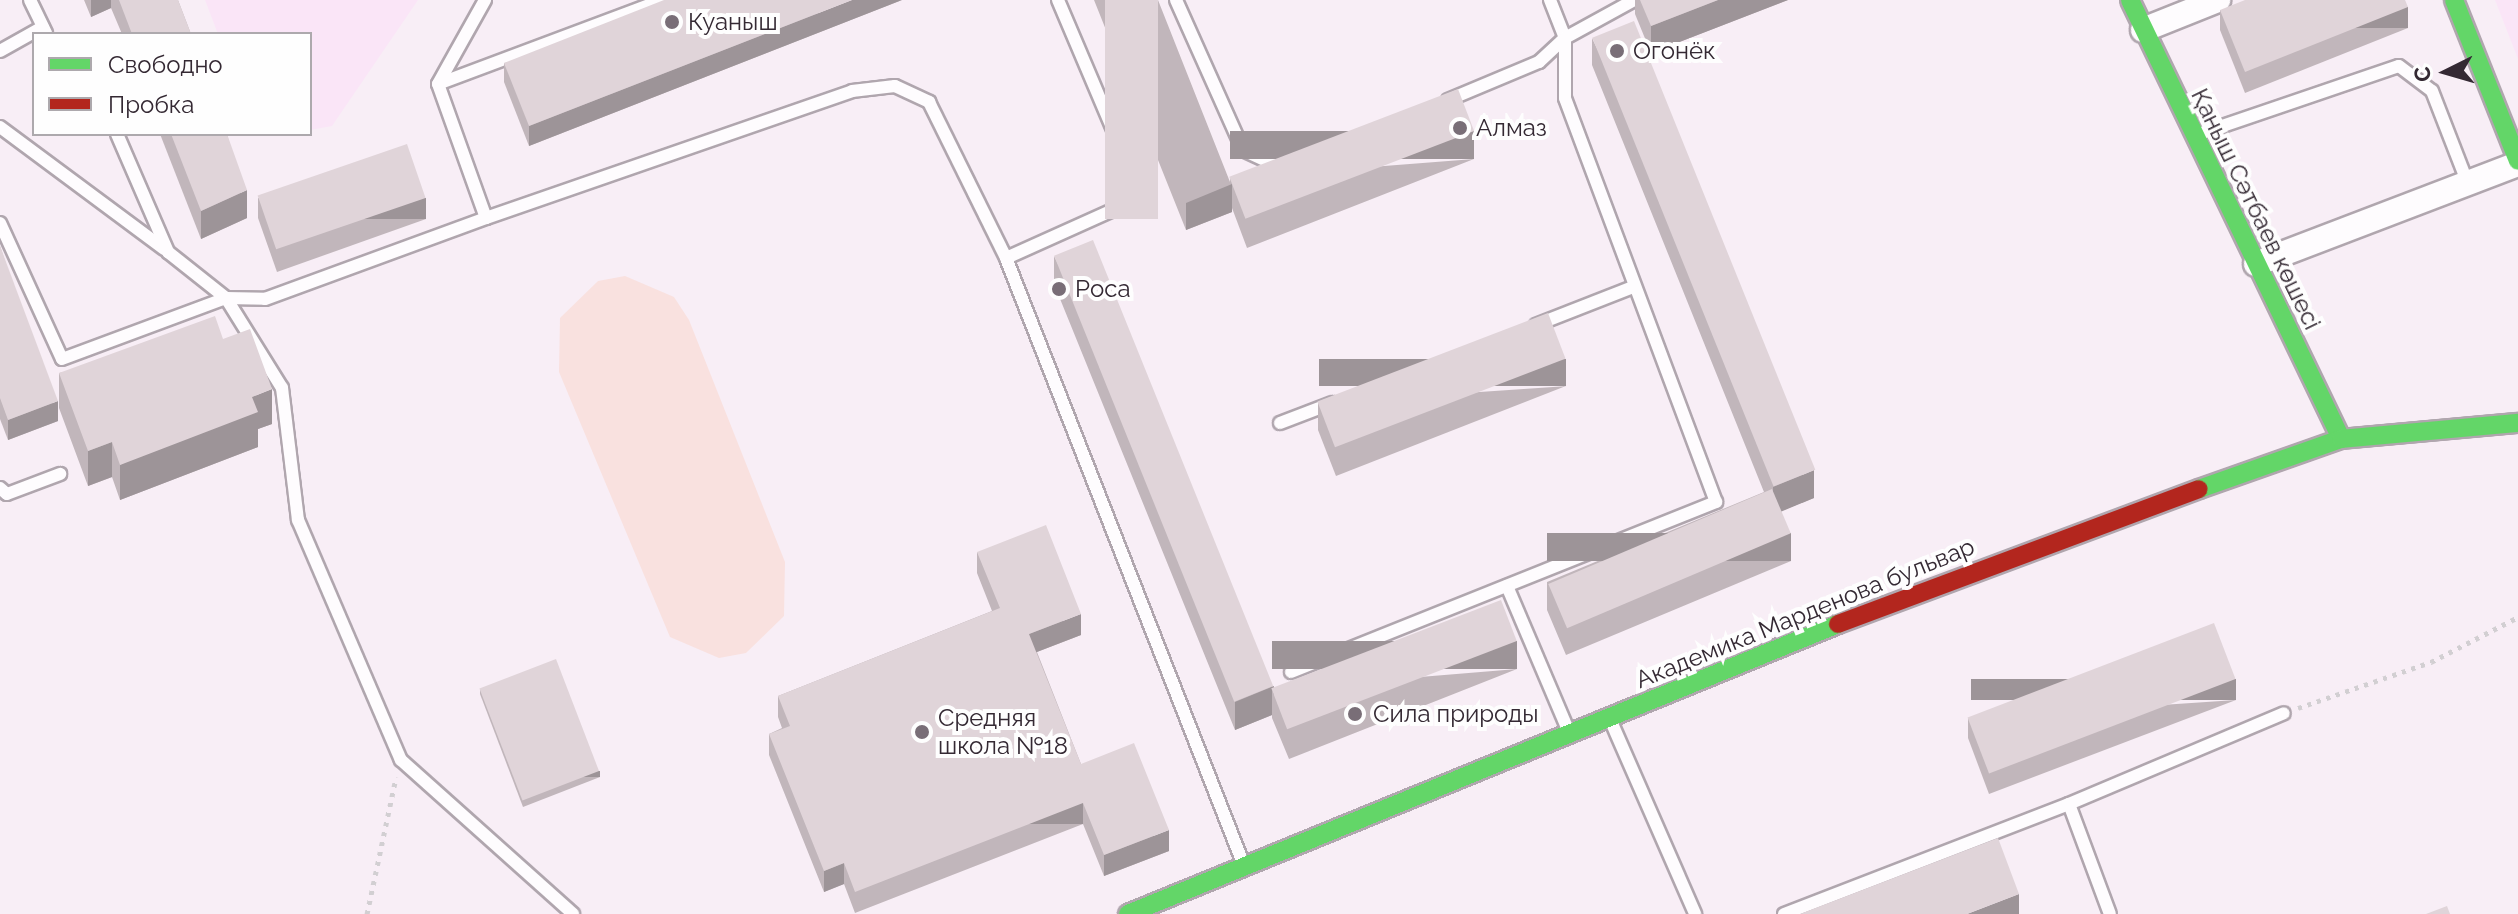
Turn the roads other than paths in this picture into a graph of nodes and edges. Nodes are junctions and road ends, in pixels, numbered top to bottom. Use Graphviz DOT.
graph roads {
  1 [pos="30,0"];
  2 [pos="485,0"];
  3 [pos="663,0"];
  4 [pos="1058,0"];
  5 [pos="1176,0"];
  6 [pos="1550,0"];
  7 [pos="1634,0"];
  8 [pos="2130,0"];
  9 [pos="2218,0"];
  10 [pos="2454,0"];
  11 [pos="44,30"];
  12 [pos="2143,30"];
  13 [pos="32,36"];
  14 [pos="1565,38"];
  15 [pos="0,51"];
  16 [pos="438,84"];
  17 [pos="1426,109"];
  18 [pos="0,127"];
  19 [pos="118,136"];
  20 [pos="2194,136"];
  21 [pos="1299,162"];
  22 [pos="2518,162"];
  23 [pos="2468,184"];
  24 [pos="486,218"];
  25 [pos="0,223"];
  26 [pos="168,252"];
  27 [pos="1006,258"];
  28 [pos="2256,264"];
  29 [pos="1633,287"];
  30 [pos="226,298"];
  31 [pos="1516,332"];
  32 [pos="1354,395"];
  33 [pos="1280,423"];
  34 [pos="2518,423"];
  35 [pos="2341,439"];
  36 [pos="60,474"];
  37 [pos="0,488"];
  38 [pos="1507,586"];
  39 [pos="1291,672"];
  40 [pos="2284,713"];
  41 [pos="1610,717"];
  42 [pos="1569,734"];
  43 [pos="2069,804"];
  44 [pos="1245,866"];
  45 [pos="573,914"];
  46 [pos="1128,914"];
  47 [pos="1695,914"];
  48 [pos="1784,914"];
  49 [pos="2110,914"];
  1 -- 11 [label="lane"];
  2 -- 16 [label="lane"];
  3 -- 16 [label="lane"];
  4 -- 27 [label="lane"];
  5 -- 21 [label="lane"];
  6 -- 14 [label="lane"];
  7 -- 14 [label="lane"];
  8 -- 12 [label="street, Қаныш Сәтбаев көшесі"];
  9 -- 12 [label="street"];
  10 -- 22 [label="street"];
  12 -- 20 [label="street, Қаныш Сәтбаев көшесі"];
  13 -- 15 [label="lane"];
  14 -- 17 [label="lane"];
  14 -- 29 [label="lane"];
  16 -- 24 [label="lane"];
  18 -- 26 [label="lane"];
  19 -- 26 [label="lane"];
  20 -- 23 [label="lane"];
  20 -- 28 [label="street, Қаныш Сәтбаев көшесі"];
  22 -- 23 [label="street"];
  23 -- 28 [label="street"];
  24 -- 27 [label="lane"];
  24 -- 30 [label="lane"];
  25 -- 30 [label="lane"];
  26 -- 30 [label="lane"];
  27 -- 44 [label="lane"];
  28 -- 35 [label="street, Қаныш Сәтбаев көшесі"];
  29 -- 31 [label="lane"];
  29 -- 38 [label="lane"];
  30 -- 45 [label="lane"];
  32 -- 33 [label="lane"];
  34 -- 35 [label="street, Академика Марденова бульвар"];
  35 -- 41 [label="street, Академика Марденова бульвар"];
  36 -- 37 [label="lane"];
  38 -- 39 [label="lane"];
  38 -- 42 [label="lane"];
  40 -- 43 [label="lane"];
  41 -- 42 [label="street, Академика Марденова бульвар"];
  41 -- 47 [label="lane"];
  42 -- 44 [label="street, Академика Марденова бульвар"];
  43 -- 48 [label="lane"];
  43 -- 49 [label="lane"];
  44 -- 46 [label="street, Академика Марденова бульвар"];
}
